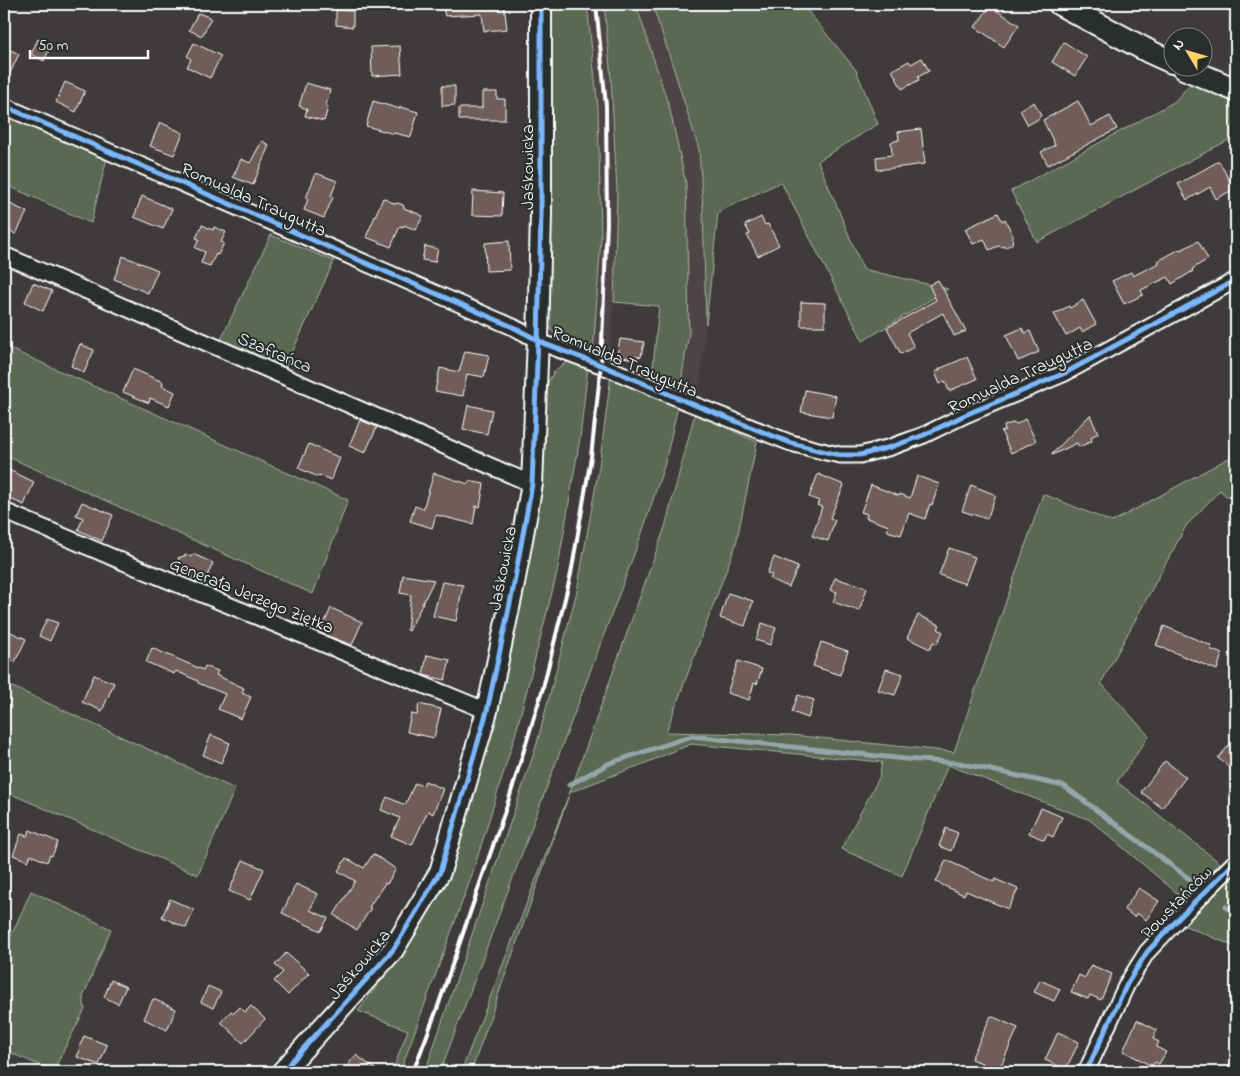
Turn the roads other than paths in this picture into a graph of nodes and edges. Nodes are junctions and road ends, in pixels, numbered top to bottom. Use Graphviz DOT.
graph roads {
  1 [pos="541,4"];
  2 [pos="1060,4"];
  3 [pos="1162,57"];
  4 [pos="1208,78"];
  5 [pos="1236,90"];
  6 [pos="4,106"];
  7 [pos="4,255"];
  8 [pos="1236,280"];
  9 [pos="538,339"];
  10 [pos="532,484"];
  11 [pos="4,511"];
  12 [pos="487,711"];
  13 [pos="1236,862"];
  14 [pos="282,1072"];
  15 [pos="1086,1072"];
  1 -- 9 [label="street, Jaśkowicka"];
  2 -- 3 [label="main road"];
  4 -- 5 [label="main road"];
  6 -- 9 [label="street, Romualda Traugutta"];
  7 -- 10 [label="street, Szafrańca"];
  8 -- 9 [label="street, Romualda Traugutta"];
  9 -- 10 [label="street, Jaśkowicka"];
  10 -- 12 [label="street, Jaśkowicka"];
  11 -- 12 [label="street, Generała Jerzego Ziętka"];
  12 -- 14 [label="street, Jaśkowicka"];
  13 -- 15 [label="street, Powstańców"];
}
